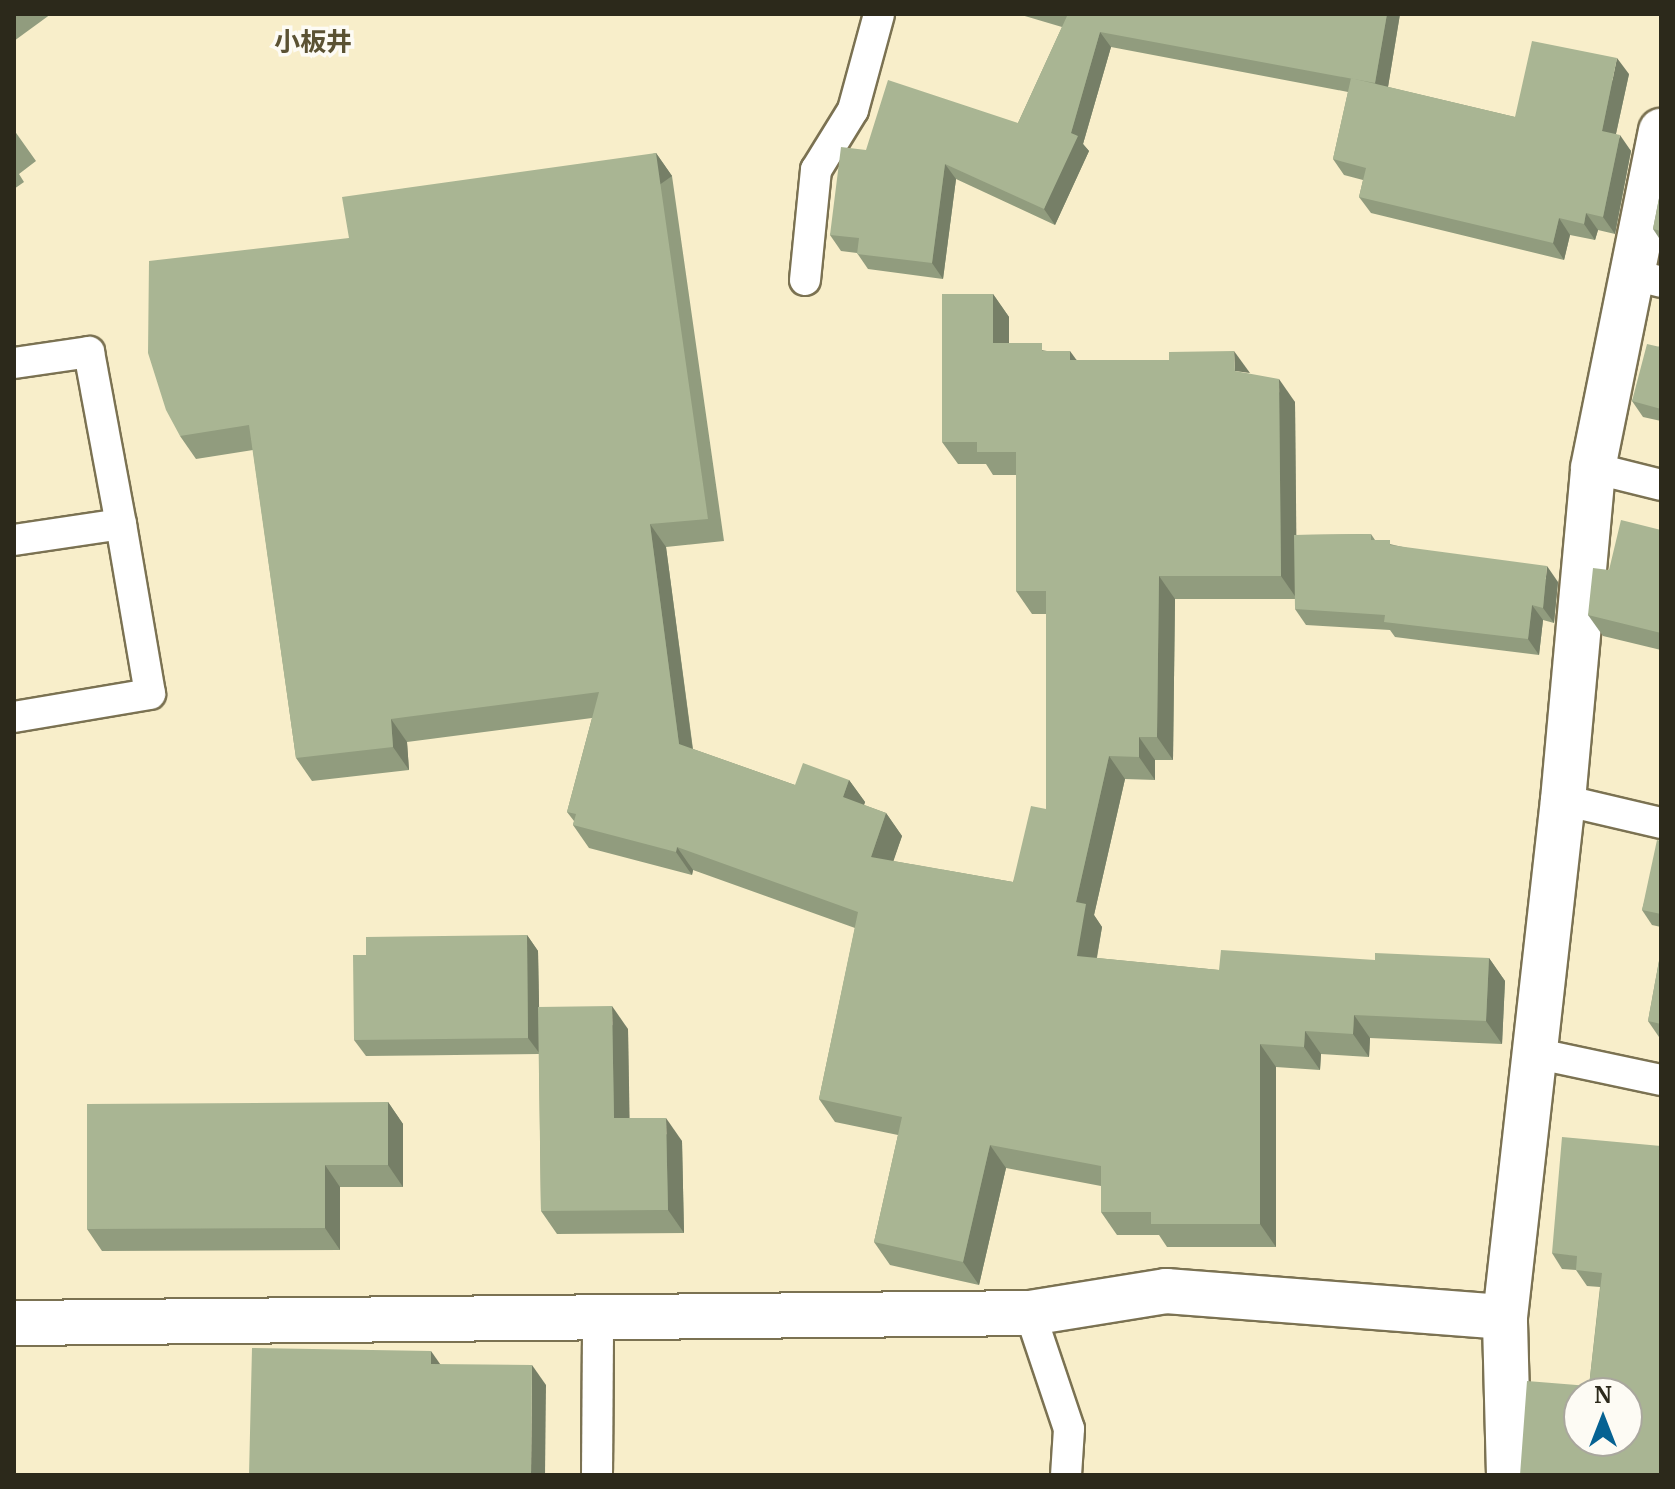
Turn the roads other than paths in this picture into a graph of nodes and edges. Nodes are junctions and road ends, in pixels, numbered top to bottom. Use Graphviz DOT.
graph roads {
  1 [pos="879,14"];
  2 [pos="1661,131"];
  3 [pos="1645,278"];
  4 [pos="805,280"];
  5 [pos="14,363"];
  6 [pos="1593,468"];
  7 [pos="1661,485"];
  8 [pos="121,524"];
  9 [pos="14,540"];
  10 [pos="14,717"];
  11 [pos="1563,800"];
  12 [pos="1661,823"];
  13 [pos="1534,1053"];
  14 [pos="1661,1080"];
  15 [pos="1030,1313"];
  16 [pos="598,1317"];
  17 [pos="1505,1317"];
  18 [pos="14,1323"];
  19 [pos="597,1475"];
  20 [pos="1066,1475"];
  21 [pos="1509,1475"];
  1 -- 4 [label="lane"];
  2 -- 3 [label="street"];
  3 -- 6 [label="street"];
  5 -- 8 [label="lane"];
  6 -- 7 [label="lane"];
  6 -- 11 [label="street"];
  8 -- 9 [label="lane"];
  8 -- 10 [label="lane"];
  11 -- 12 [label="lane"];
  11 -- 13 [label="street"];
  13 -- 14 [label="lane"];
  13 -- 17 [label="street"];
  15 -- 16 [label="street"];
  15 -- 17 [label="street"];
  15 -- 20 [label="lane"];
  16 -- 18 [label="street"];
  16 -- 19 [label="lane"];
  17 -- 21 [label="street"];
}
